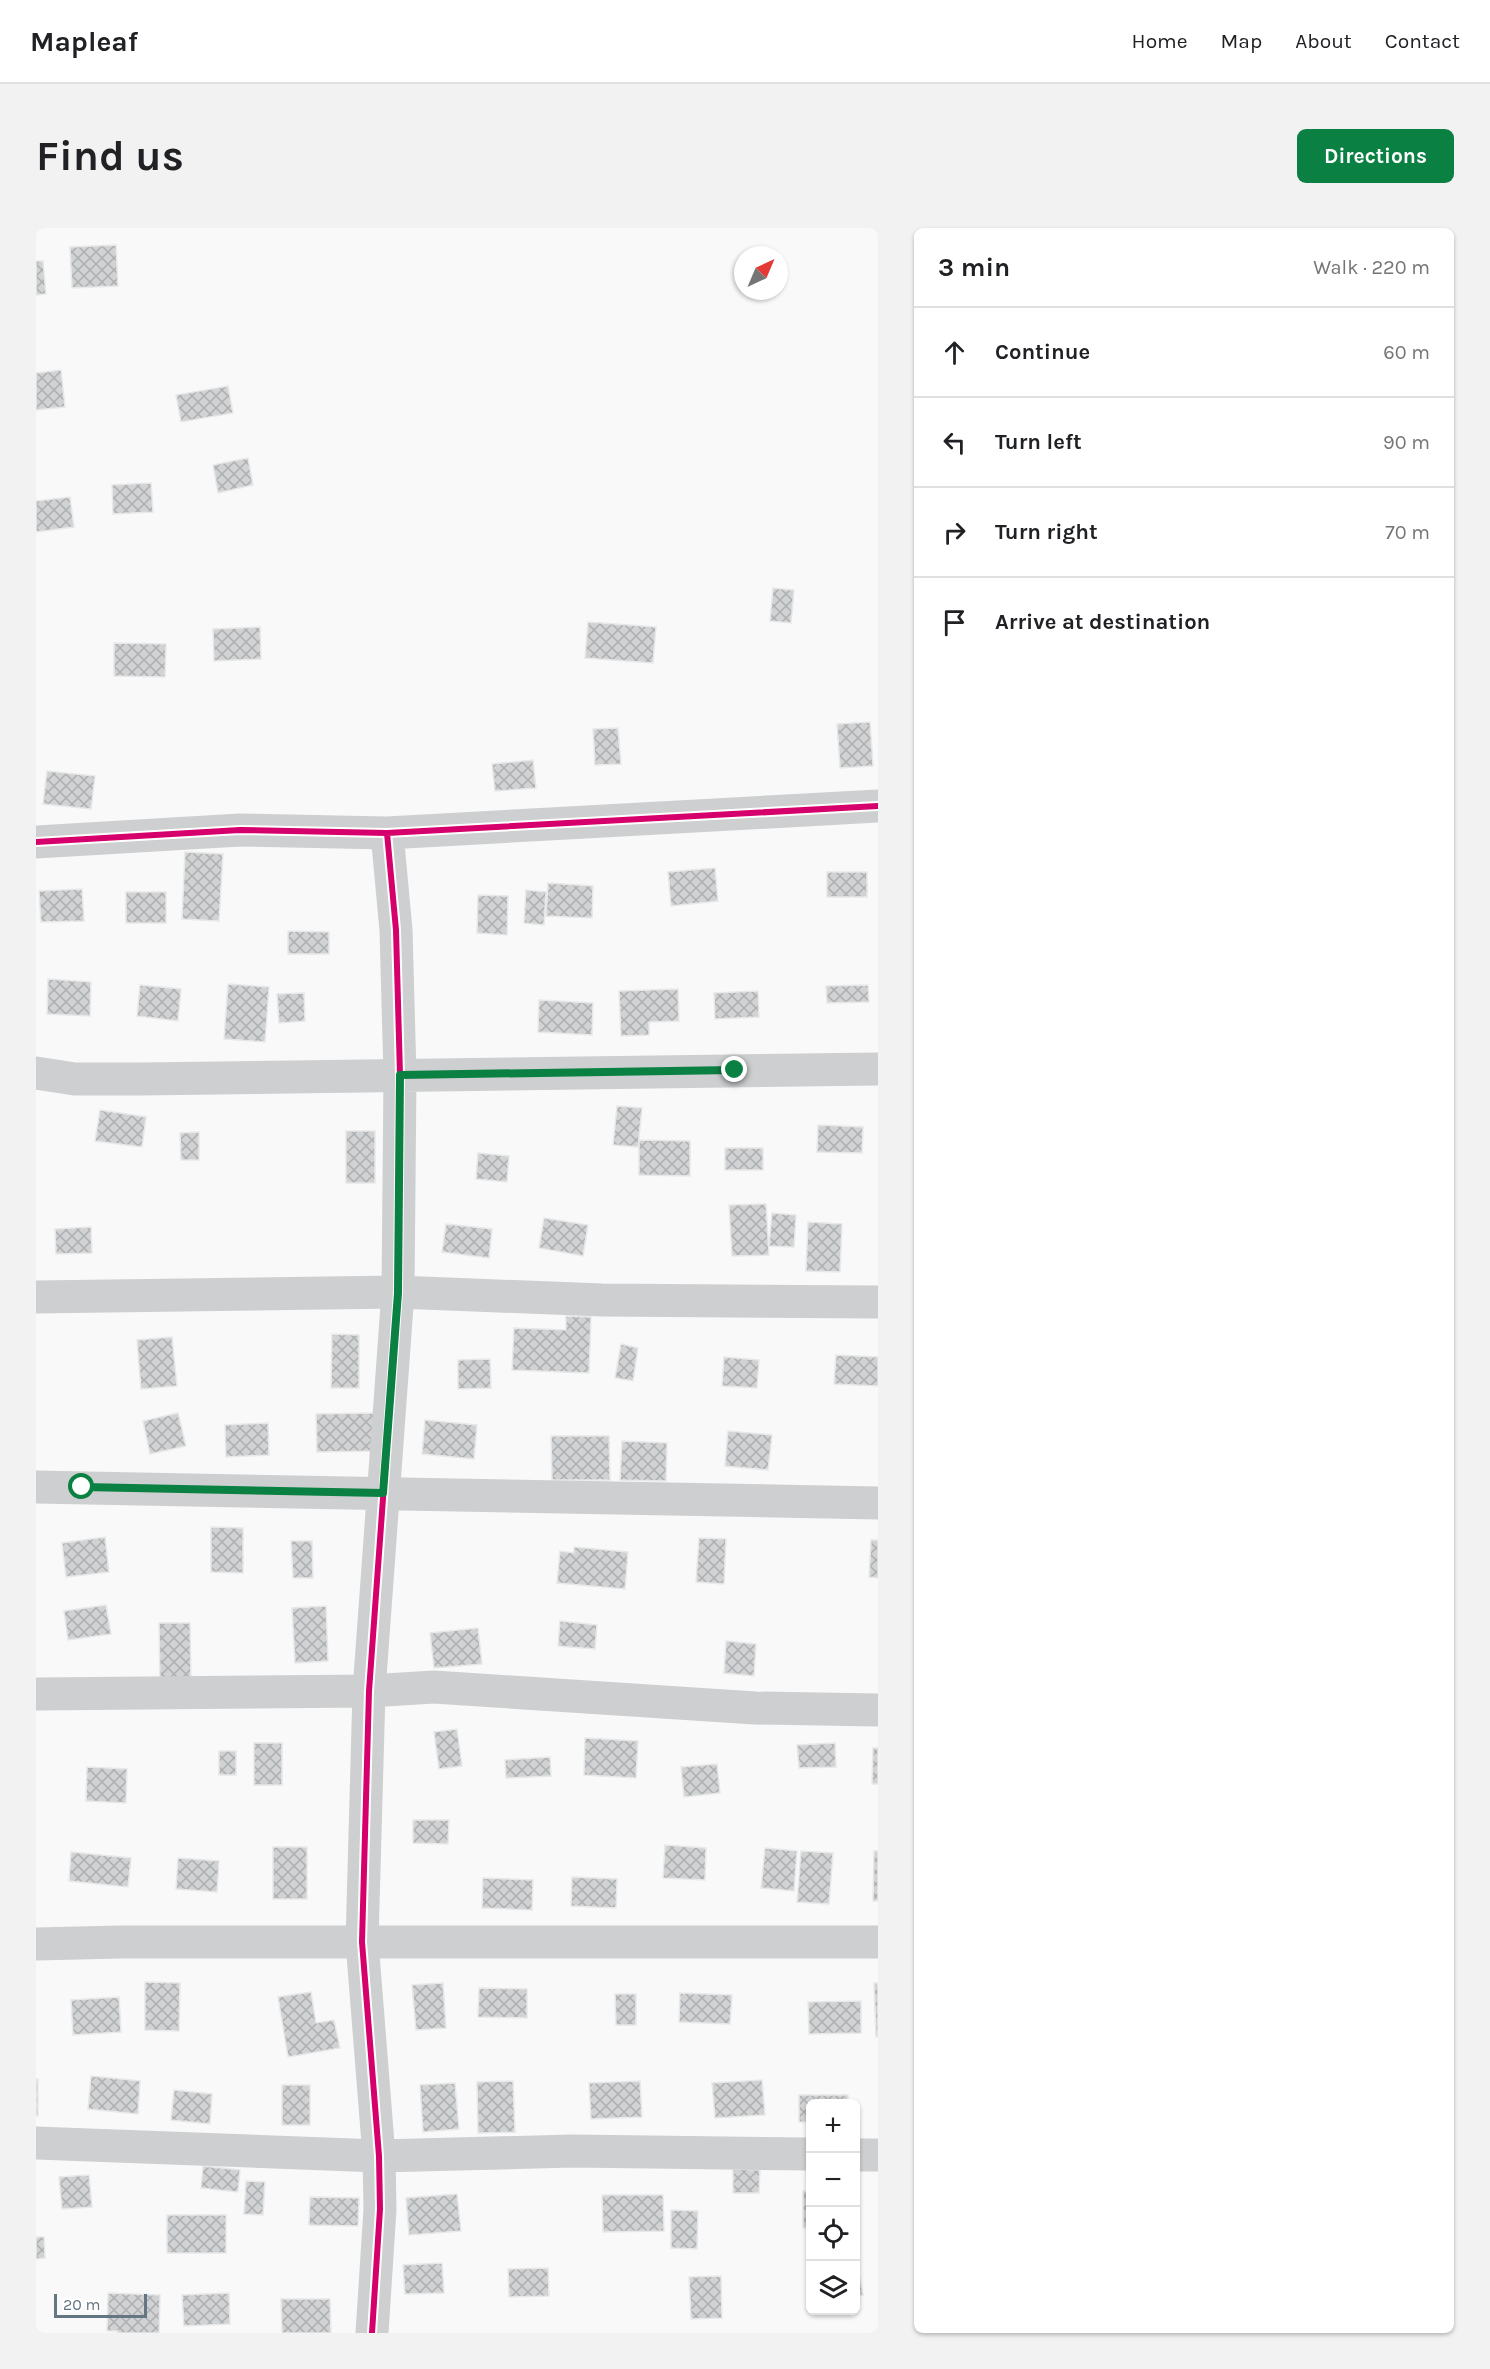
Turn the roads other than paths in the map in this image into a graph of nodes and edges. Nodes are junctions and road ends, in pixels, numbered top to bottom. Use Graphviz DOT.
graph roads {
  1 [pos="878,806"];
  2 [pos="387,833"];
  3 [pos="36,842"];
  4 [pos="878,1069"];
  5 [pos="36,1073"];
  6 [pos="400,1075"];
  7 [pos="398,1293"];
  8 [pos="36,1297"];
  9 [pos="878,1302"];
  10 [pos="36,1486"];
  11 [pos="383,1493"];
  12 [pos="878,1503"];
  13 [pos="369,1691"];
  14 [pos="36,1694"];
  15 [pos="878,1710"];
  16 [pos="362,1941"];
  17 [pos="878,1942"];
  18 [pos="36,1944"];
  19 [pos="36,2143"];
  20 [pos="806,2154"];
  21 [pos="860,2155"];
  22 [pos="878,2155"];
  23 [pos="379,2156"];
  24 [pos="372,2333"];
  1 -- 2 [label="street"];
  2 -- 3 [label="street"];
  2 -- 6 [label="street"];
  4 -- 6 [label="street"];
  5 -- 6 [label="street"];
  6 -- 7 [label="street"];
  7 -- 8 [label="street"];
  7 -- 9 [label="street"];
  7 -- 11 [label="street"];
  10 -- 11 [label="street"];
  11 -- 12 [label="street"];
  11 -- 13 [label="street"];
  13 -- 14 [label="street"];
  13 -- 15 [label="street"];
  13 -- 16 [label="street"];
  16 -- 17 [label="street"];
  16 -- 18 [label="street"];
  16 -- 23 [label="street"];
  19 -- 23 [label="street"];
  20 -- 23 [label="street"];
  21 -- 22 [label="street"];
  23 -- 24 [label="street"];
}
